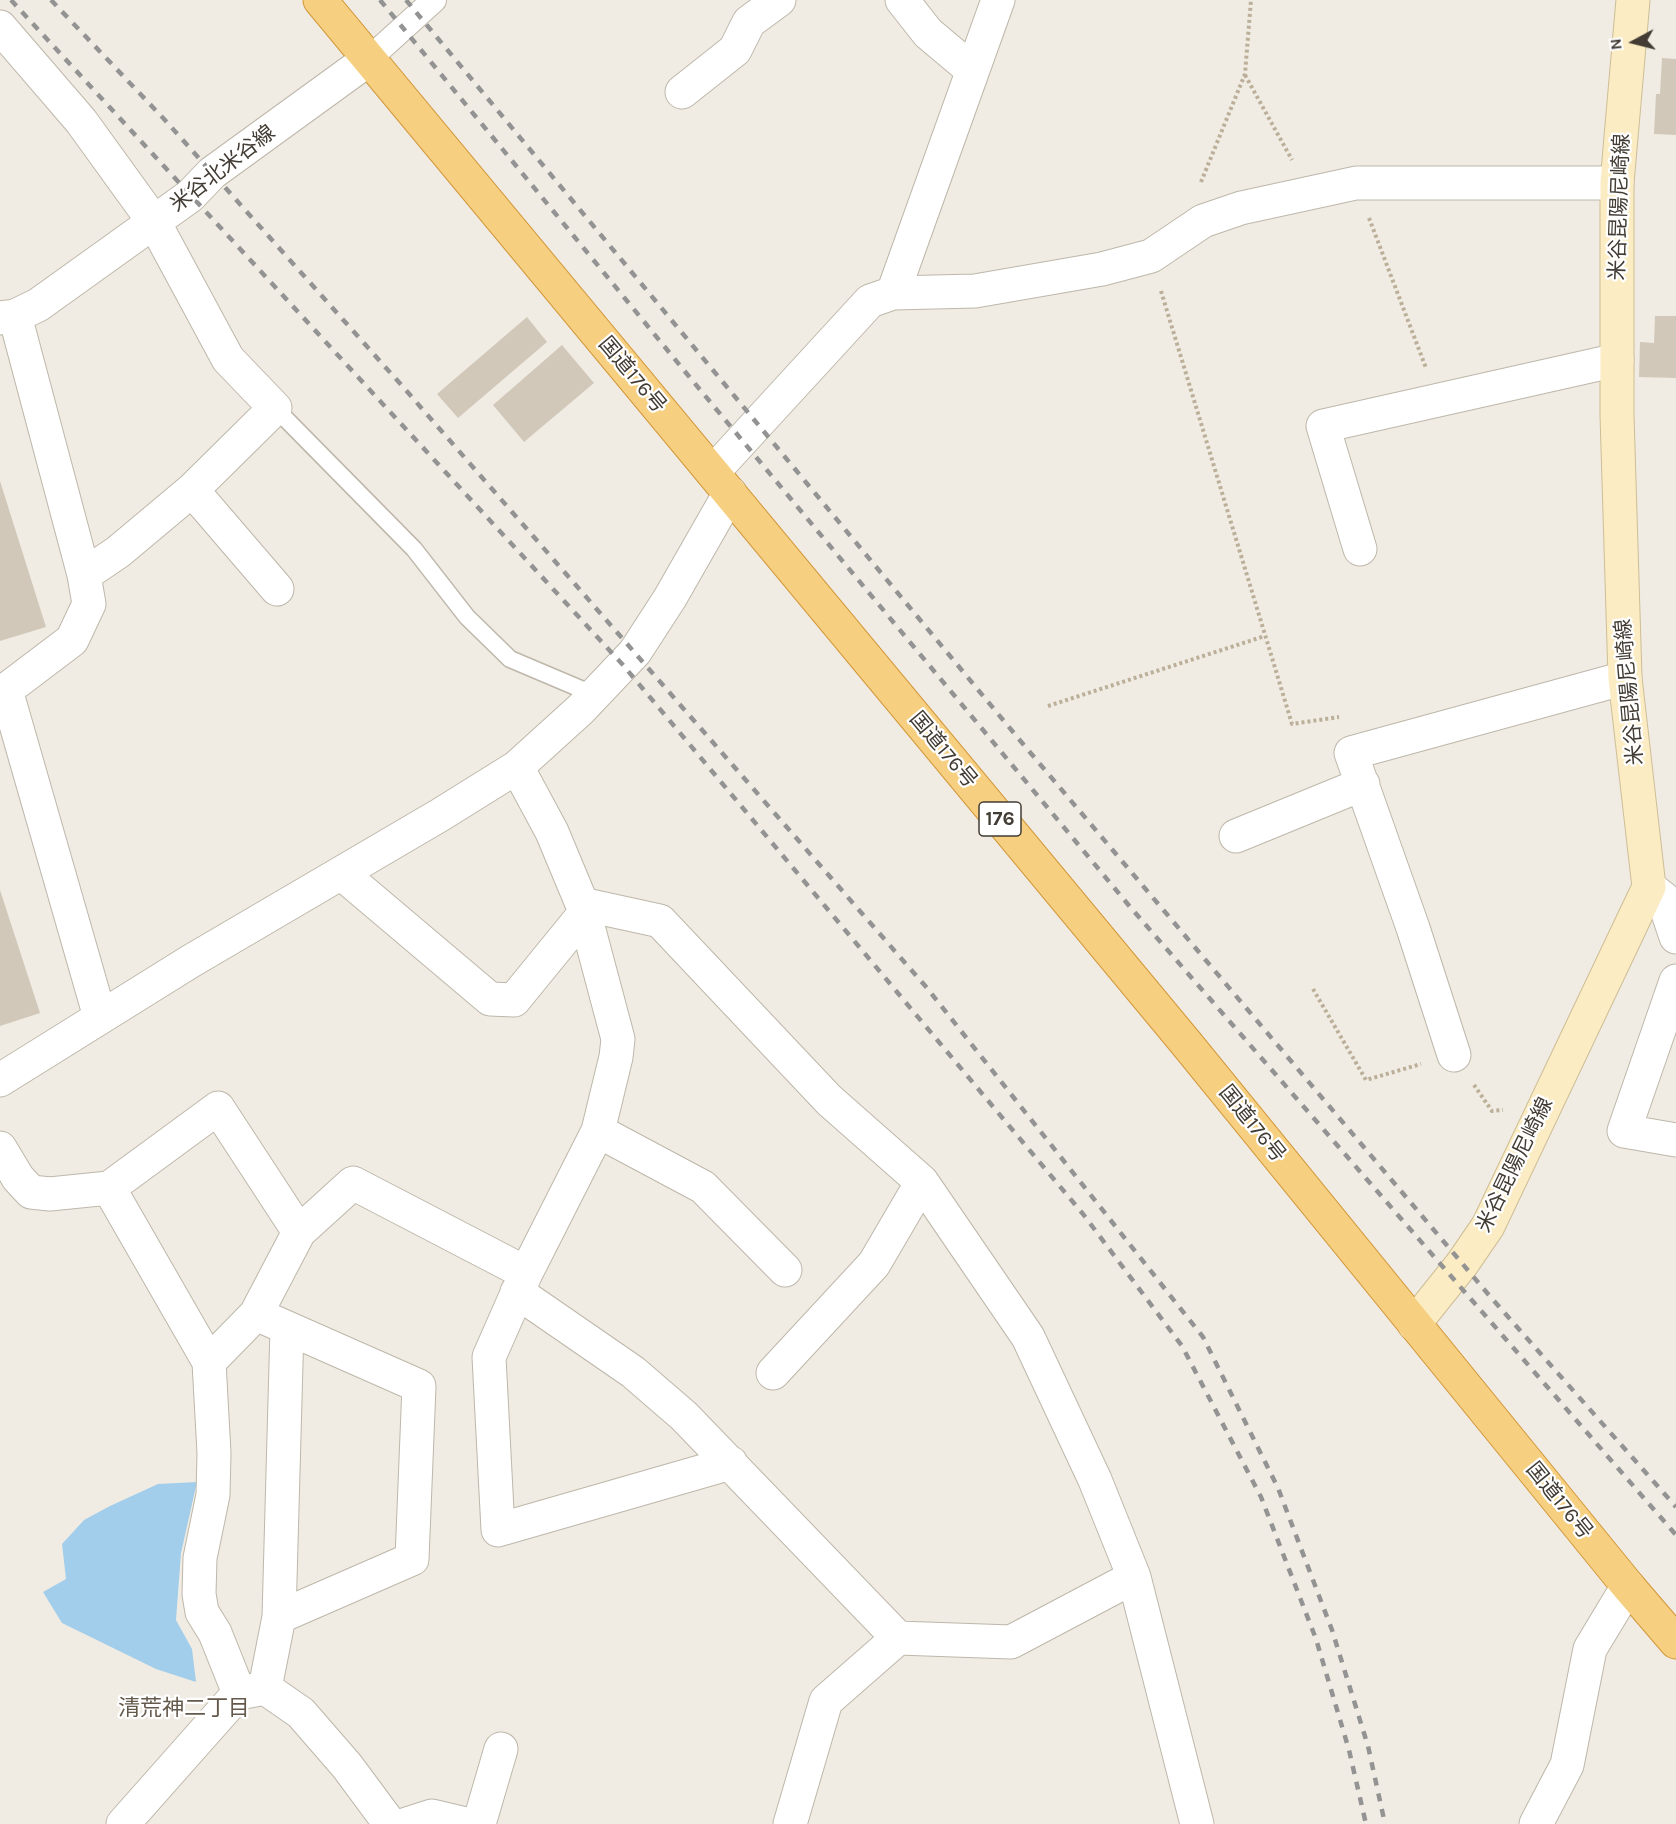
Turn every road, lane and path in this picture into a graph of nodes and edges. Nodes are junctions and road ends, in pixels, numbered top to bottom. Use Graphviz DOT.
graph roads {
  1 [pos="320,0"];
  2 [pos="434,0"];
  3 [pos="779,0"];
  4 [pos="902,0"];
  5 [pos="998,0"];
  6 [pos="1251,0"];
  7 [pos="1633,0"];
  8 [pos="0,27"];
  9 [pos="369,59"];
  10 [pos="972,70"];
  11 [pos="1245,74"];
  12 [pos="682,92"];
  13 [pos="1201,183"];
  14 [pos="1356,183"];
  15 [pos="1617,183"];
  16 [pos="1311,194"];
  17 [pos="154,222"];
  18 [pos="1150,256"];
  19 [pos="893,293"];
  20 [pos="7,317"];
  21 [pos="1617,360"];
  22 [pos="1438,400"];
  23 [pos="275,408"];
  24 [pos="721,483"];
  25 [pos="192,490"];
  26 [pos="1360,549"];
  27 [pos="84,575"];
  28 [pos="277,589"];
  29 [pos="1266,636"];
  30 [pos="1625,678"];
  31 [pos="595,695"];
  32 [pos="1048,706"];
  33 [pos="1351,753"];
  34 [pos="517,767"];
  35 [pos="1363,784"];
  36 [pos="1236,836"];
  37 [pos="341,873"];
  38 [pos="1649,886"];
  39 [pos="584,909"];
  40 [pos="1676,937"];
  41 [pos="1676,981"];
  42 [pos="100,1017"];
  43 [pos="1454,1055"];
  44 [pos="0,1080"];
  45 [pos="598,1131"];
  46 [pos="1676,1140"];
  47 [pos="0,1148"];
  48 [pos="922,1182"];
  49 [pos="109,1188"];
  50 [pos="299,1232"];
  51 [pos="785,1270"];
  52 [pos="522,1282"];
  53 [pos="256,1314"];
  54 [pos="1414,1324"];
  55 [pos="287,1328"];
  56 [pos="209,1362"];
  57 [pos="773,1373"];
  58 [pos="731,1463"];
  59 [pos="1134,1577"];
  60 [pos="1628,1586"];
  61 [pos="279,1617"];
  62 [pos="898,1638"];
  63 [pos="1676,1642"];
  64 [pos="252,1690"];
  65 [pos="501,1749"];
  66 [pos="123,1824"];
  67 [pos="390,1824"];
  68 [pos="407,1824"];
  69 [pos="466,1824"];
  70 [pos="479,1824"];
  71 [pos="790,1824"];
  72 [pos="1197,1824"];
  73 [pos="1536,1824"];
  1 -- 9 [label="highway, 国道176号 / 176"];
  2 -- 9 [label="street, 米谷北米谷線"];
  3 -- 12 [label="street"];
  4 -- 10 [label="street"];
  5 -- 10 [label="street"];
  6 -- 11 [label="path"];
  7 -- 15 [label="main road, 米谷昆陽尼崎線"];
  8 -- 17 [label="street"];
  9 -- 17 [label="street, 米谷北米谷線"];
  9 -- 24 [label="highway, 国道176号 / 176"];
  10 -- 19 [label="street"];
  11 -- 13 [label="path"];
  11 -- 16 [label="path"];
  14 -- 15 [label="street"];
  14 -- 16 [label="street"];
  14 -- 22 [label="path"];
  15 -- 21 [label="main road, 米谷昆陽尼崎線"];
  16 -- 18 [label="street"];
  17 -- 20 [label="street, 米谷北米谷線"];
  17 -- 23 [label="street"];
  18 -- 19 [label="street"];
  18 -- 29 [label="path"];
  19 -- 24 [label="street"];
  20 -- 27 [label="street"];
  21 -- 22 [label="street"];
  21 -- 30 [label="main road, 米谷昆陽尼崎線"];
  22 -- 26 [label="street"];
  23 -- 25 [label="street"];
  23 -- 31 [label="lane"];
  24 -- 31 [label="street"];
  24 -- 54 [label="highway, 国道176号 / 176"];
  25 -- 27 [label="street"];
  25 -- 28 [label="street"];
  27 -- 42 [label="street"];
  29 -- 32 [label="path"];
  29 -- 33 [label="path"];
  30 -- 33 [label="street"];
  30 -- 38 [label="main road, 米谷昆陽尼崎線"];
  31 -- 34 [label="street"];
  33 -- 35 [label="street"];
  34 -- 37 [label="street"];
  34 -- 39 [label="street"];
  35 -- 36 [label="street"];
  35 -- 43 [label="street"];
  37 -- 39 [label="street"];
  37 -- 42 [label="street"];
  38 -- 40 [label="street"];
  38 -- 54 [label="main road, 米谷昆陽尼崎線"];
  39 -- 45 [label="street"];
  39 -- 48 [label="street"];
  41 -- 46 [label="street"];
  42 -- 44 [label="street"];
  45 -- 51 [label="street"];
  45 -- 52 [label="street"];
  47 -- 49 [label="street"];
  48 -- 57 [label="street"];
  48 -- 59 [label="street"];
  49 -- 50 [label="street"];
  49 -- 56 [label="street"];
  50 -- 52 [label="street"];
  50 -- 53 [label="street"];
  52 -- 58 [label="street"];
  52 -- 58 [label="street"];
  53 -- 55 [label="street"];
  53 -- 56 [label="street"];
  54 -- 60 [label="highway, 国道176号 / 176"];
  55 -- 61 [label="street"];
  55 -- 61 [label="street"];
  56 -- 64 [label="street"];
  58 -- 62 [label="street"];
  59 -- 62 [label="street"];
  59 -- 72 [label="street"];
  60 -- 63 [label="highway, 国道176号 / 176"];
  60 -- 73 [label="street"];
  61 -- 64 [label="street"];
  62 -- 71 [label="street"];
  64 -- 66 [label="street"];
  64 -- 67 [label="street"];
  65 -- 70 [label="street"];
  68 -- 69 [label="street"];
}
